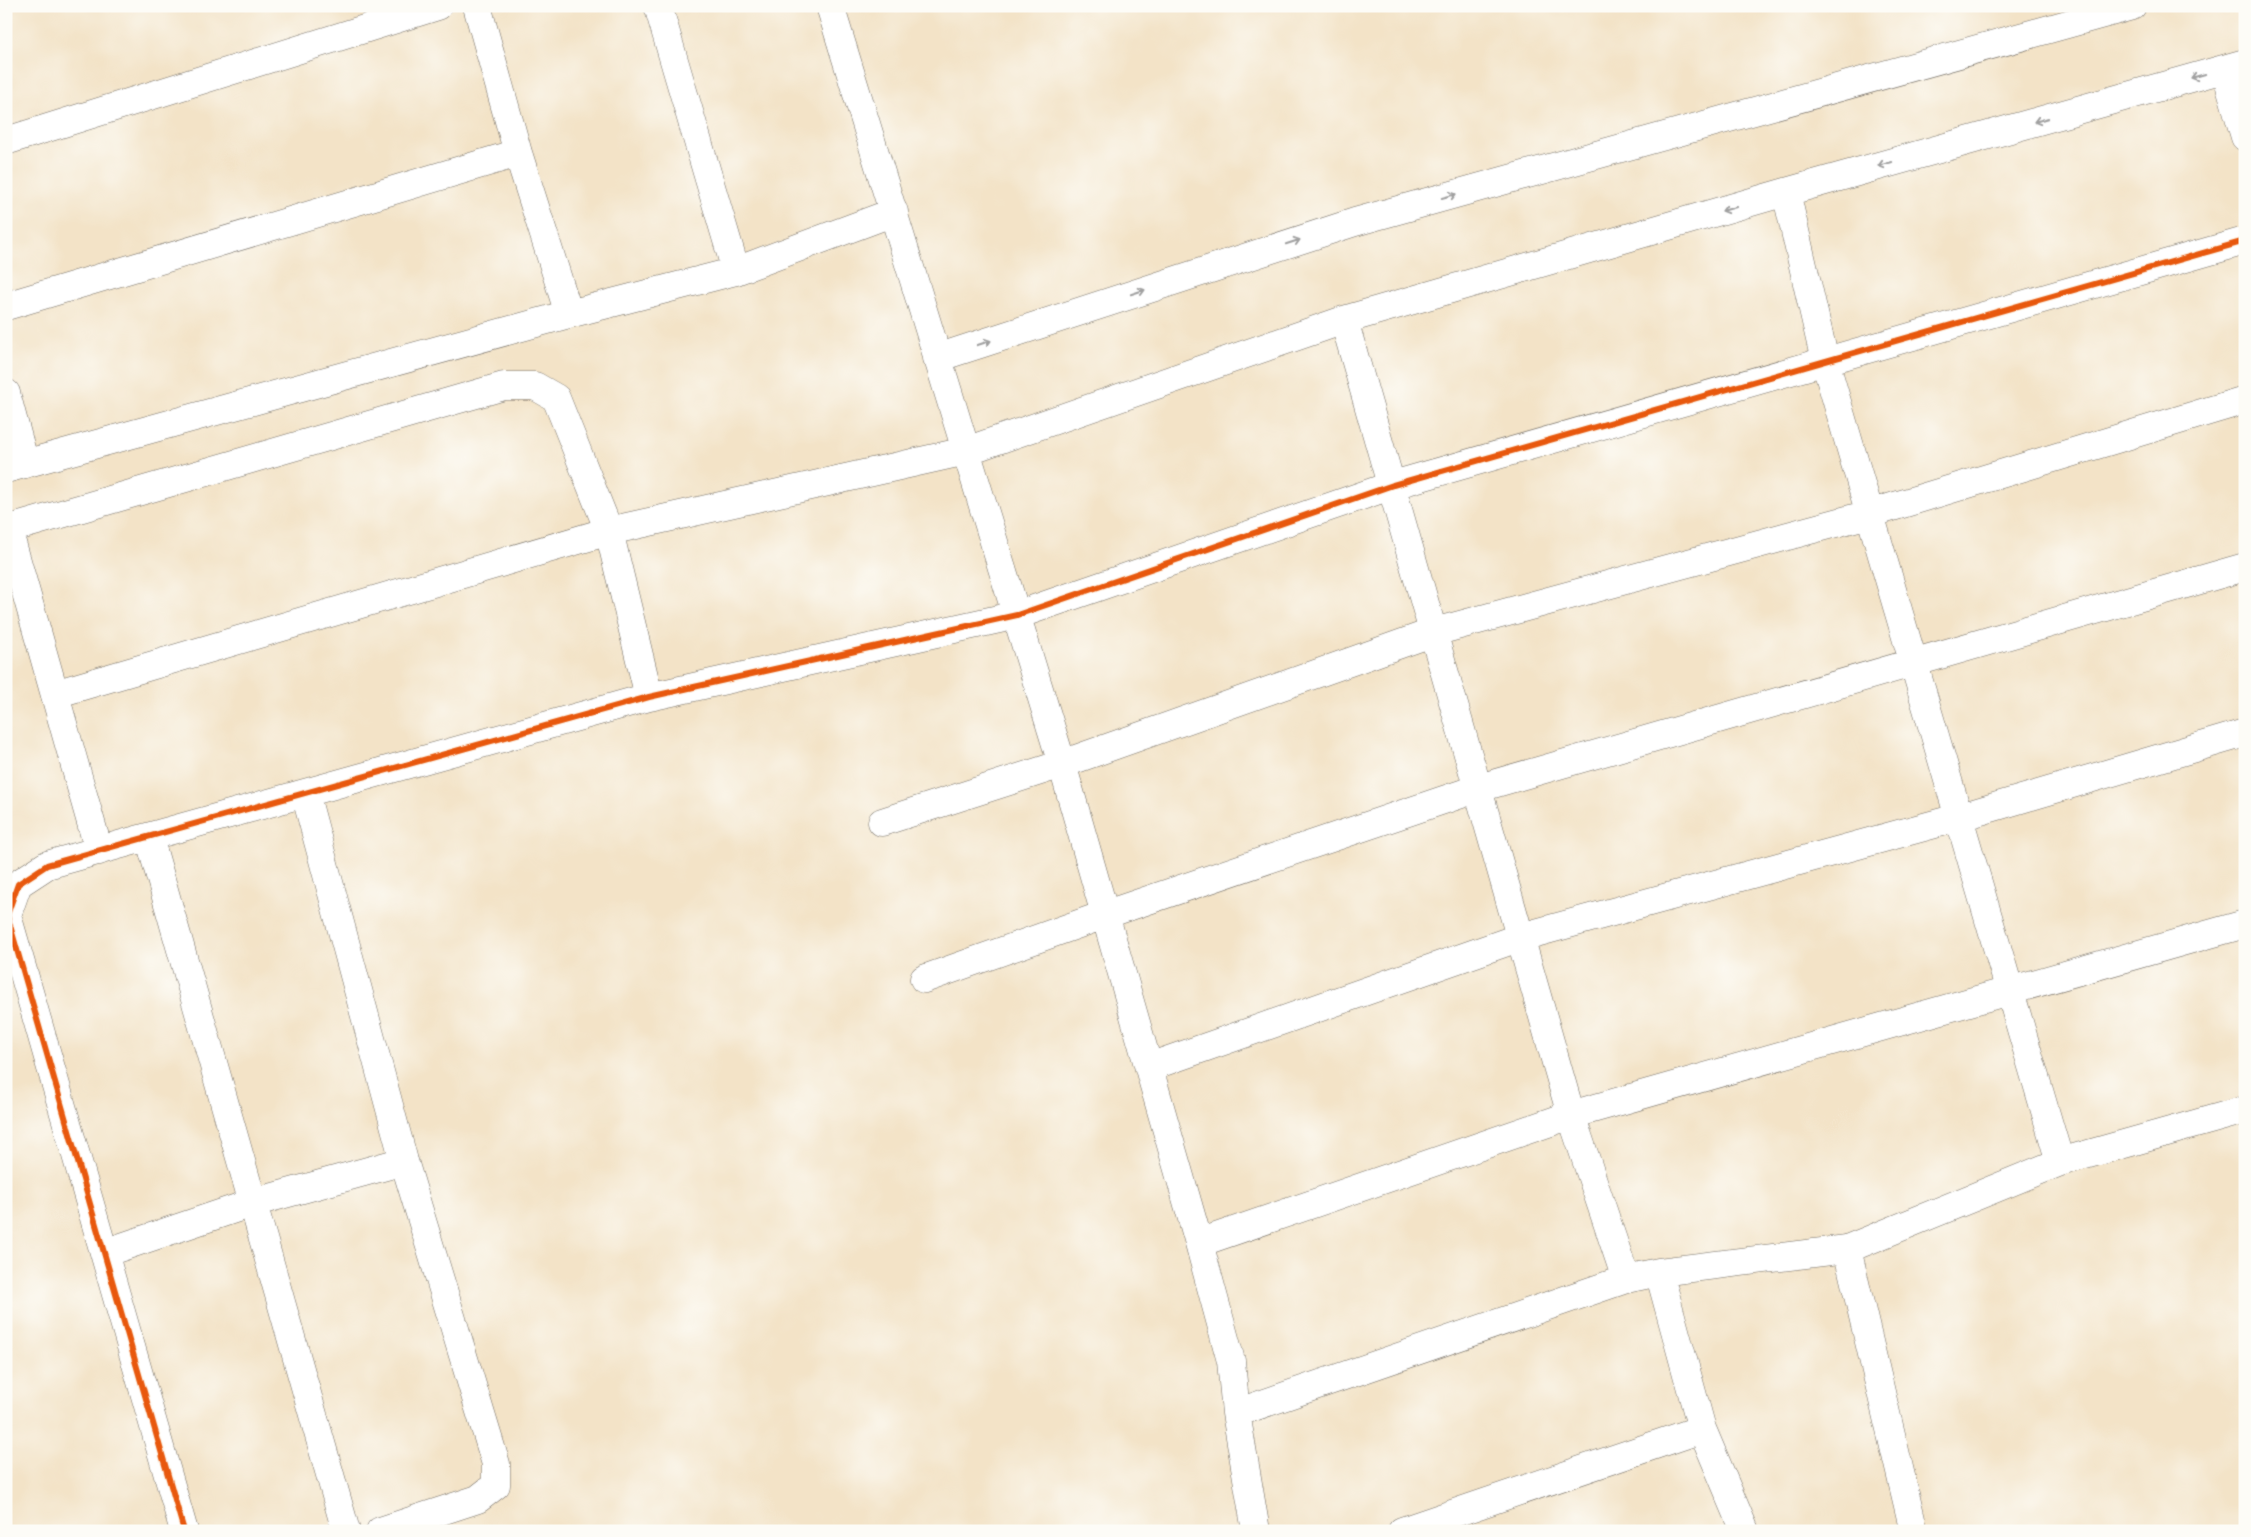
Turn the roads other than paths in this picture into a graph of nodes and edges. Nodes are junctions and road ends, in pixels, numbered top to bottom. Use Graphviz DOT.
graph roads {
  1 [pos="438,6"];
  2 [pos="477,6"];
  3 [pos="658,6"];
  4 [pos="830,6"];
  5 [pos="2132,6"];
  6 [pos="2235,66"];
  7 [pos="2245,137"];
  8 [pos="6,141"];
  9 [pos="518,153"];
  10 [pos="1786,192"];
  11 [pos="894,212"];
  12 [pos="2245,241"];
  13 [pos="736,271"];
  14 [pos="6,306"];
  15 [pos="570,314"];
  16 [pos="1344,320"];
  17 [pos="938,358"];
  18 [pos="1825,360"];
  19 [pos="6,393"];
  20 [pos="2245,400"];
  21 [pos="966,451"];
  22 [pos="16,466"];
  23 [pos="1393,486"];
  24 [pos="1869,514"];
  25 [pos="7,529"];
  26 [pos="608,531"];
  27 [pos="2245,567"];
  28 [pos="1017,615"];
  29 [pos="1434,632"];
  30 [pos="1912,662"];
  31 [pos="55,694"];
  32 [pos="650,697"];
  33 [pos="2245,732"];
  34 [pos="1062,764"];
  35 [pos="1478,788"];
  36 [pos="305,793"];
  37 [pos="1957,818"];
  38 [pos="882,822"];
  39 [pos="149,837"];
  40 [pos="99,851"];
  41 [pos="1104,915"];
  42 [pos="2245,924"];
  43 [pos="1520,938"];
  44 [pos="924,979"];
  45 [pos="2008,990"];
  46 [pos="1149,1067"];
  47 [pos="2245,1110"];
  48 [pos="1571,1115"];
  49 [pos="404,1161"];
  50 [pos="2060,1162"];
  51 [pos="252,1203"];
  52 [pos="1199,1243"];
  53 [pos="1847,1249"];
  54 [pos="104,1253"];
  55 [pos="1659,1272"];
  56 [pos="1626,1279"];
  57 [pos="1236,1413"];
  58 [pos="1702,1429"];
  59 [pos="184,1531"];
  60 [pos="346,1531"];
  61 [pos="380,1531"];
  62 [pos="1256,1531"];
  63 [pos="1402,1531"];
  64 [pos="1744,1531"];
  65 [pos="1914,1531"];
  1 -- 8 [label="street"];
  2 -- 9 [label="street"];
  3 -- 13 [label="street"];
  4 -- 11 [label="street"];
  17 -- 5 [label="street, one-way"];
  6 -- 7 [label="street"];
  6 -- 10 [label="street, one-way"];
  9 -- 14 [label="street"];
  9 -- 15 [label="street"];
  10 -- 16 [label="street, one-way"];
  10 -- 18 [label="street"];
  11 -- 13 [label="street"];
  11 -- 17 [label="street"];
  12 -- 18 [label="street"];
  13 -- 15 [label="street"];
  15 -- 22 [label="street"];
  16 -- 21 [label="street"];
  16 -- 23 [label="street"];
  17 -- 21 [label="street"];
  18 -- 23 [label="street"];
  18 -- 24 [label="street"];
  19 -- 22 [label="street"];
  20 -- 24 [label="street"];
  21 -- 26 [label="street"];
  21 -- 28 [label="street"];
  23 -- 28 [label="street"];
  23 -- 29 [label="street"];
  24 -- 29 [label="street"];
  24 -- 30 [label="street"];
  25 -- 26 [label="street"];
  25 -- 31 [label="street"];
  26 -- 31 [label="street"];
  26 -- 32 [label="street"];
  27 -- 30 [label="street"];
  28 -- 32 [label="street"];
  28 -- 34 [label="street"];
  29 -- 34 [label="street"];
  29 -- 35 [label="street"];
  30 -- 35 [label="street"];
  30 -- 37 [label="street"];
  31 -- 40 [label="street"];
  32 -- 36 [label="street"];
  33 -- 37 [label="street"];
  34 -- 38 [label="street"];
  34 -- 41 [label="street"];
  35 -- 41 [label="street"];
  35 -- 43 [label="street"];
  36 -- 39 [label="street"];
  36 -- 49 [label="street"];
  37 -- 43 [label="street"];
  37 -- 45 [label="street"];
  39 -- 40 [label="street"];
  39 -- 51 [label="street"];
  40 -- 54 [label="street"];
  41 -- 44 [label="street"];
  41 -- 46 [label="street"];
  42 -- 45 [label="street"];
  43 -- 46 [label="street"];
  43 -- 48 [label="street"];
  45 -- 48 [label="street"];
  45 -- 50 [label="street"];
  46 -- 52 [label="street"];
  47 -- 50 [label="street"];
  48 -- 52 [label="street"];
  48 -- 56 [label="street"];
  49 -- 51 [label="street"];
  49 -- 61 [label="street"];
  50 -- 53 [label="street"];
  51 -- 54 [label="street"];
  51 -- 60 [label="street"];
  52 -- 57 [label="street"];
  53 -- 55 [label="street"];
  53 -- 65 [label="street"];
  54 -- 59 [label="street"];
  55 -- 56 [label="street"];
  55 -- 58 [label="street"];
  56 -- 57 [label="street"];
  57 -- 62 [label="street"];
  58 -- 63 [label="street"];
  58 -- 64 [label="street"];
}
